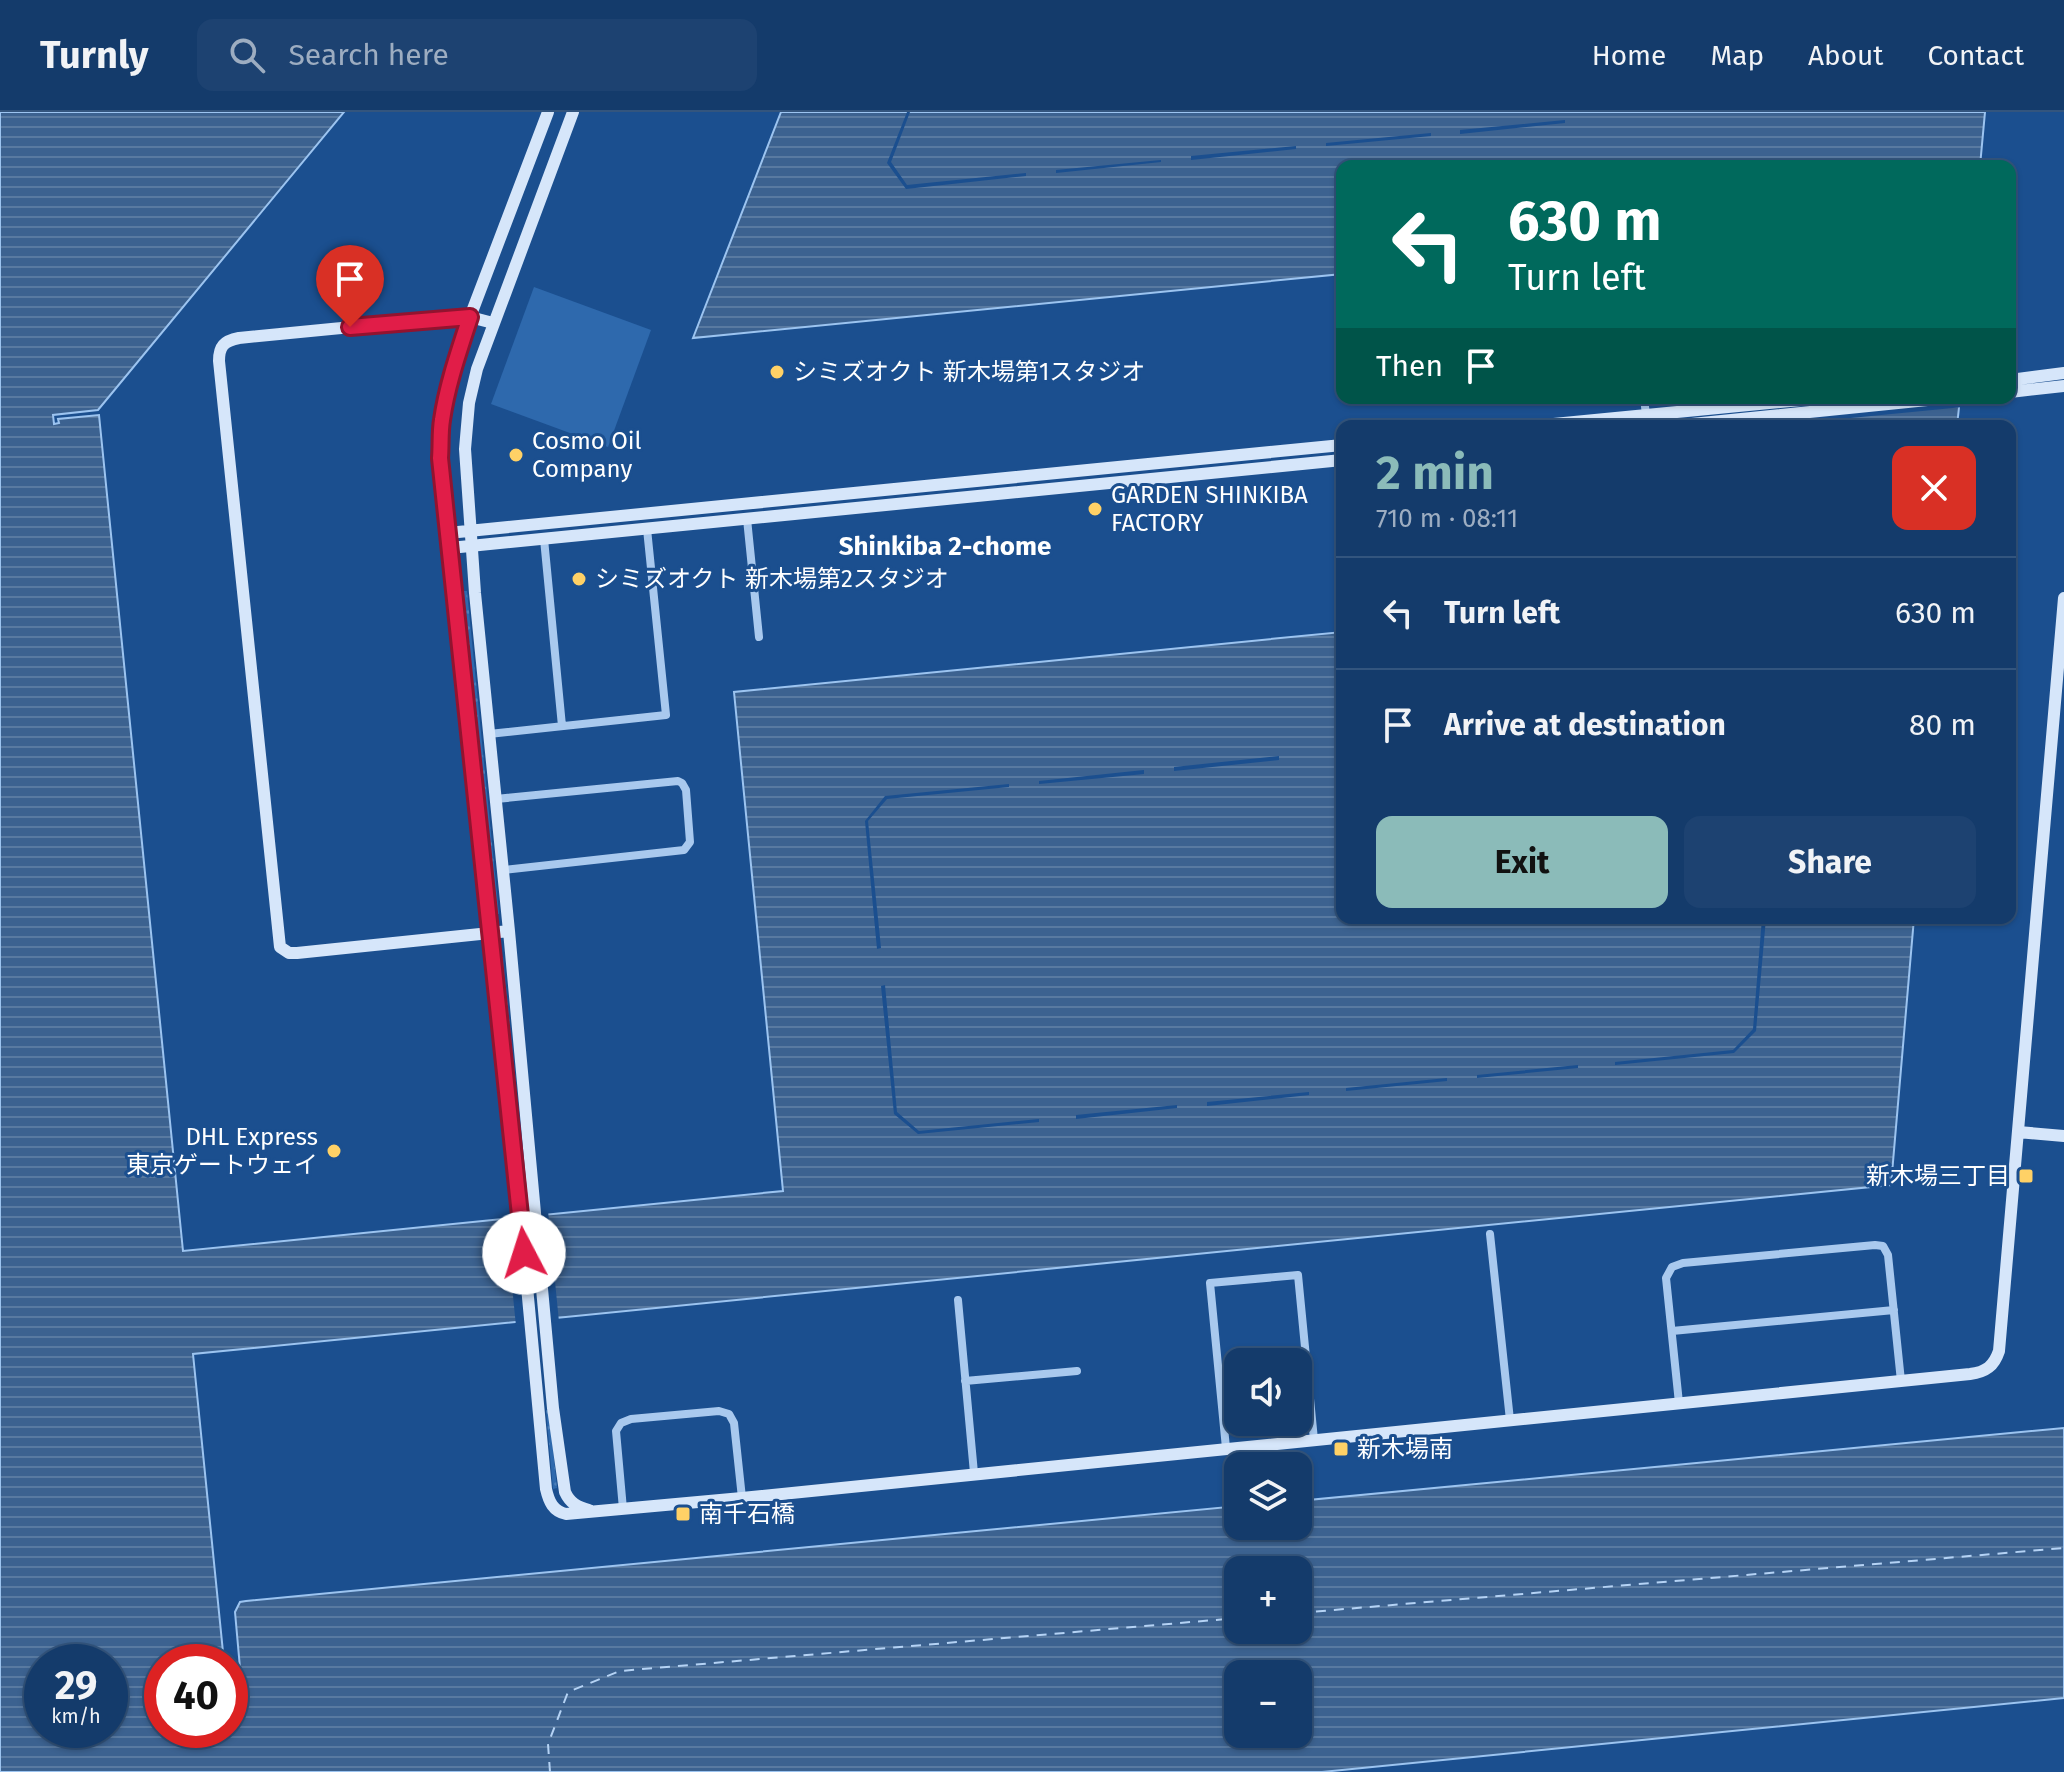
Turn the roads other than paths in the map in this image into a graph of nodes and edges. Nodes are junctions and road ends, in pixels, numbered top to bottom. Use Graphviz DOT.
graph roads {
  1 [pos="548,112"];
  2 [pos="573,112"];
  3 [pos="470,317"];
  4 [pos="493,323"];
  5 [pos="2064,373"];
  6 [pos="2016,379"];
  7 [pos="2064,386"];
  8 [pos="2016,391"];
  9 [pos="1788,404"];
  10 [pos="1855,404"];
  11 [pos="1748,411"];
  12 [pos="1645,420"];
  13 [pos="1702,420"];
  14 [pos="1336,446"];
  15 [pos="1277,452"];
  16 [pos="1336,461"];
  17 [pos="1279,466"];
  18 [pos="890,490"];
  19 [pos="891,504"];
  20 [pos="747,519"];
  21 [pos="647,529"];
  22 [pos="470,531"];
  23 [pos="448,533"];
  24 [pos="544,539"];
  25 [pos="471,546"];
  26 [pos="450,548"];
  27 [pos="2064,598"];
  28 [pos="2064,608"];
  29 [pos="759,637"];
  30 [pos="562,726"];
  31 [pos="489,734"];
  32 [pos="2058,741"];
  33 [pos="496,799"];
  34 [pos="503,870"];
  35 [pos="509,931"];
  36 [pos="489,933"];
  37 [pos="2018,1132"];
  38 [pos="2064,1136"];
  39 [pos="525,1190"];
  40 [pos="1490,1234"];
  41 [pos="958,1300"];
  42 [pos="1894,1310"];
  43 [pos="1672,1331"];
  44 [pos="1077,1371"];
  45 [pos="965,1381"];
  46 [pos="1901,1381"];
  47 [pos="1679,1403"];
  48 [pos="1510,1420"];
  49 [pos="1314,1440"];
  50 [pos="1226,1448"];
  51 [pos="974,1473"];
  52 [pos="742,1498"];
  53 [pos="623,1509"];
  1 -- 3 [label="street"];
  2 -- 4 [label="street"];
  3 -- 4 [label="street"];
  3 -- 23 [label="street"];
  3 -- 36 [label="street"];
  4 -- 22 [label="street"];
  5 -- 6 [label="street"];
  7 -- 8 [label="street"];
  9 -- 11 [label="street"];
  10 -- 11 [label="street"];
  11 -- 12 [label="street"];
  11 -- 13 [label="street"];
  14 -- 15 [label="street"];
  15 -- 17 [label="street"];
  15 -- 18 [label="street"];
  16 -- 17 [label="street"];
  17 -- 19 [label="street"];
  18 -- 19 [label="street"];
  18 -- 22 [label="street"];
  19 -- 20 [label="street"];
  20 -- 21 [label="street"];
  20 -- 29 [label="street"];
  21 -- 24 [label="street"];
  21 -- 30 [label="street"];
  22 -- 23 [label="street"];
  22 -- 25 [label="street"];
  23 -- 26 [label="street"];
  24 -- 25 [label="street"];
  24 -- 30 [label="street"];
  25 -- 26 [label="street"];
  25 -- 31 [label="street"];
  26 -- 36 [label="street"];
  27 -- 28 [label="street"];
  28 -- 32 [label="street"];
  30 -- 31 [label="street"];
  31 -- 33 [label="street"];
  32 -- 37 [label="street"];
  33 -- 34 [label="street"];
  33 -- 34 [label="street"];
  34 -- 35 [label="street"];
  35 -- 36 [label="street"];
  35 -- 39 [label="street"];
  36 -- 39 [label="street"];
  37 -- 38 [label="street"];
  37 -- 46 [label="street"];
  39 -- 53 [label="street"];
  40 -- 48 [label="street"];
  41 -- 45 [label="street"];
  42 -- 43 [label="street"];
  42 -- 43 [label="street"];
  42 -- 46 [label="street"];
  43 -- 47 [label="street"];
  44 -- 45 [label="street"];
  45 -- 51 [label="street"];
  46 -- 47 [label="street"];
  47 -- 48 [label="street"];
  48 -- 49 [label="street"];
  49 -- 50 [label="street"];
  49 -- 50 [label="street"];
  50 -- 51 [label="street"];
  51 -- 52 [label="street"];
  52 -- 53 [label="street"];
  52 -- 53 [label="street"];
}
